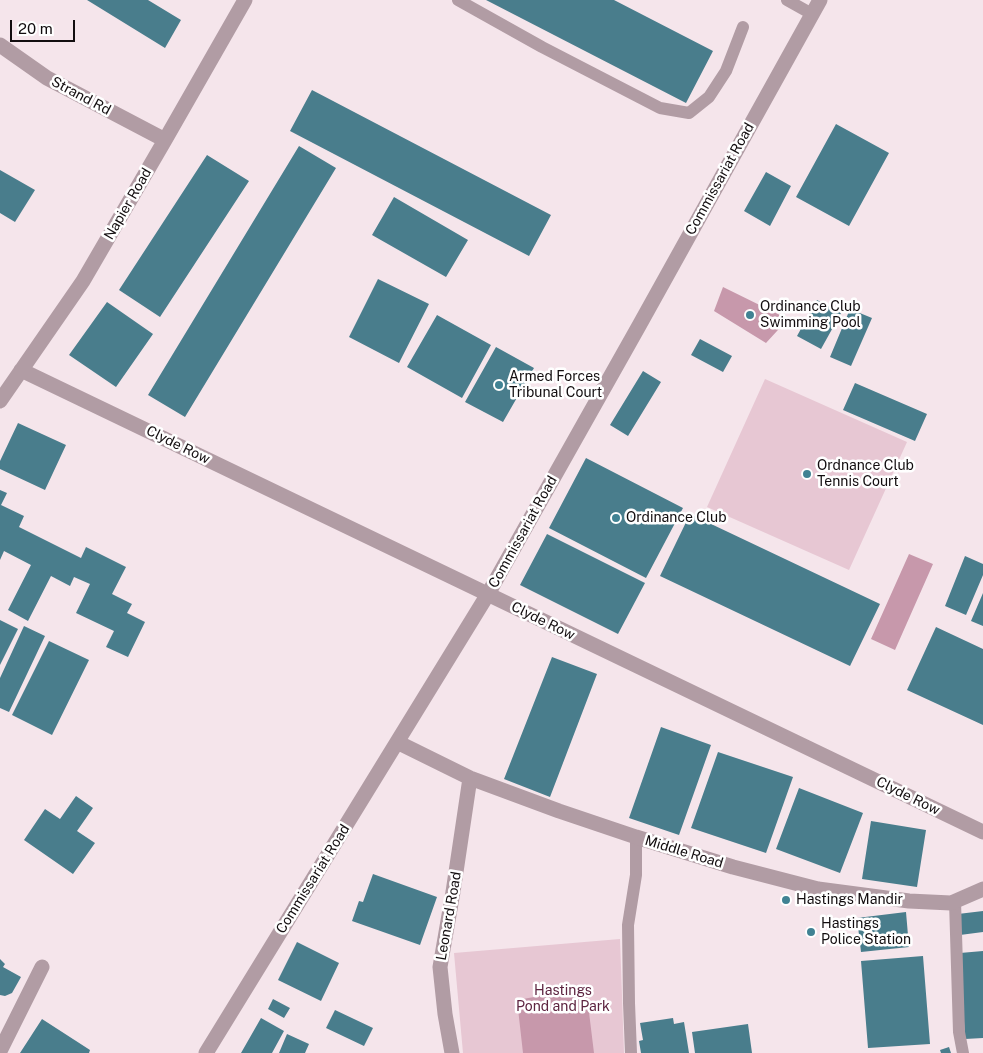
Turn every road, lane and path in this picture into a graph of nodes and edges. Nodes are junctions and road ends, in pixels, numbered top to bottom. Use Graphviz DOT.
graph roads {
  1 [pos="245,0"];
  2 [pos="458,0"];
  3 [pos="787,0"];
  4 [pos="820,0"];
  5 [pos="812,14"];
  6 [pos="743,27"];
  7 [pos="0,45"];
  8 [pos="165,140"];
  9 [pos="21,370"];
  10 [pos="0,401"];
  11 [pos="488,594"];
  12 [pos="397,742"];
  13 [pos="470,778"];
  14 [pos="983,832"];
  15 [pos="636,837"];
  16 [pos="983,889"];
  17 [pos="955,901"];
  18 [pos="42,967"];
  19 [pos="0,1051"];
  20 [pos="206,1053"];
  21 [pos="452,1053"];
  22 [pos="631,1053"];
  23 [pos="963,1053"];
  1 -- 8 [label="street, Napier Road"];
  2 -- 6 [label="lane"];
  3 -- 5 [label="lane"];
  4 -- 5 [label="street, Commissariat Road"];
  5 -- 11 [label="street, Commissariat Road"];
  7 -- 8 [label="street, Strand Rd"];
  8 -- 9 [label="street, Napier Road"];
  9 -- 10 [label="street, Napier Road"];
  9 -- 11 [label="street, Clyde Row"];
  11 -- 12 [label="street, Commissariat Road"];
  11 -- 14 [label="street, Clyde Row"];
  12 -- 13 [label="street, Middle Road"];
  12 -- 20 [label="street, Commissariat Road"];
  13 -- 15 [label="street, Middle Road"];
  13 -- 21 [label="street, Leonard Road"];
  15 -- 17 [label="street, Middle Road"];
  15 -- 22 [label="lane"];
  16 -- 17 [label="street, Middle Road"];
  17 -- 23 [label="lane"];
  18 -- 19 [label="street"];
}
